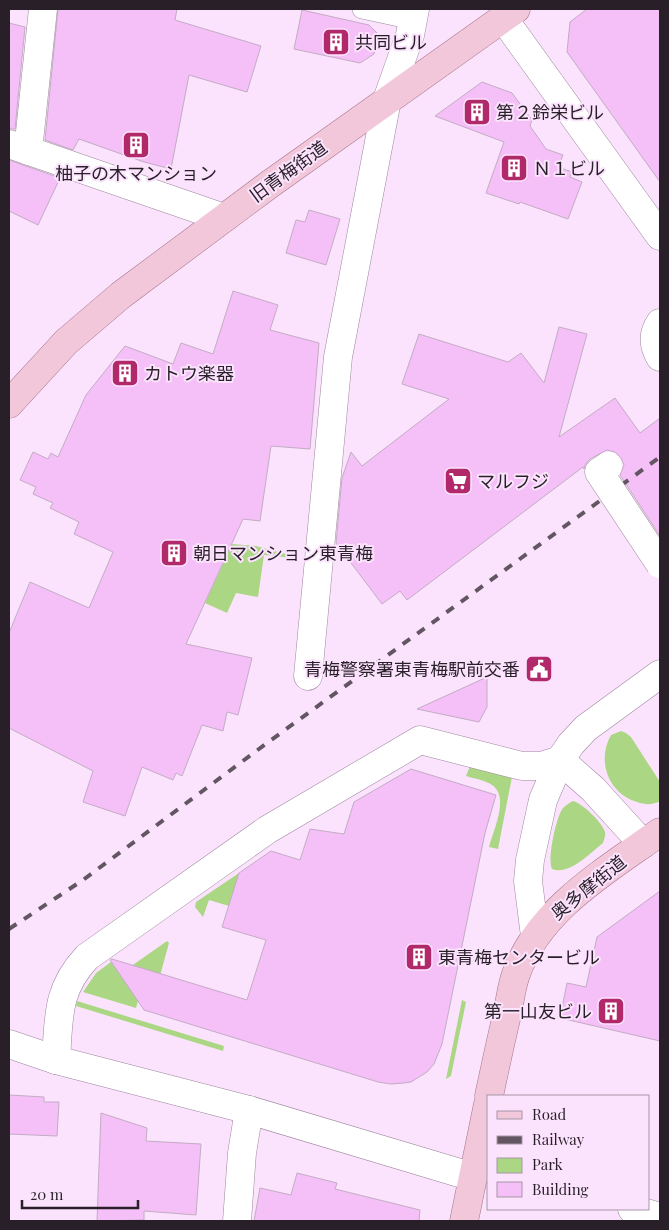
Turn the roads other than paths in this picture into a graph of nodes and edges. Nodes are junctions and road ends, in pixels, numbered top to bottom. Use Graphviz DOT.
graph roads {
  1 [pos="43,9"];
  2 [pos="362,9"];
  3 [pos="510,14"];
  4 [pos="414,15"];
  5 [pos="387,100"];
  6 [pos="18,148"];
  7 [pos="224,218"];
  8 [pos="660,236"];
  9 [pos="660,323"];
  10 [pos="660,357"];
  11 [pos="9,404"];
  12 [pos="608,466"];
  13 [pos="660,564"];
  14 [pos="308,676"];
  15 [pos="658,680"];
  16 [pos="560,760"];
  17 [pos="652,838"];
  18 [pos="535,936"];
  19 [pos="9,1044"];
  20 [pos="56,1060"];
  21 [pos="489,1095"];
  22 [pos="249,1110"];
  23 [pos="487,1113"];
  24 [pos="480,1178"];
  25 [pos="636,1210"];
  26 [pos="660,1217"];
  27 [pos="236,1221"];
  28 [pos="464,1221"];
  1 -- 6 [label="street"];
  2 -- 4 [label="lane"];
  3 -- 5 [label="main road, 旧青梅街道"];
  3 -- 8 [label="street"];
  4 -- 5 [label="street"];
  5 -- 7 [label="main road, 旧青梅街道"];
  5 -- 14 [label="street"];
  6 -- 7 [label="street"];
  7 -- 11 [label="main road, 旧青梅街道"];
  9 -- 10 [label="street"];
  12 -- 13 [label="street, bridge"];
  15 -- 16 [label="street"];
  16 -- 17 [label="street"];
  16 -- 18 [label="street"];
  16 -- 20 [label="street"];
  17 -- 18 [label="main road, 奥多摩街道"];
  18 -- 21 [label="main road, 奥多摩街道"];
  19 -- 20 [label="street"];
  20 -- 22 [label="street"];
  22 -- 24 [label="street"];
  22 -- 27 [label="street"];
  23 -- 24 [label="main road"];
  24 -- 28 [label="main road"];
  25 -- 26 [label="street"];
}
